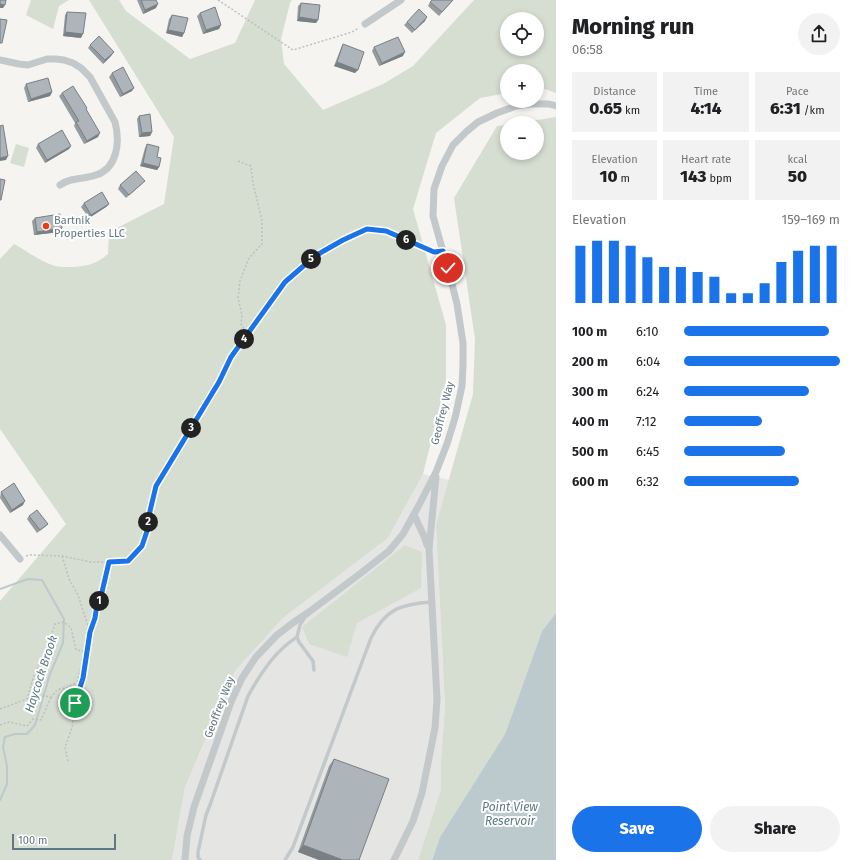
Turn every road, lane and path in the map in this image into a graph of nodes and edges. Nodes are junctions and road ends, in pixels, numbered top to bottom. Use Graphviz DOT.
graph roads {
  1 [pos="218,0"];
  2 [pos="401,0"];
  3 [pos="365,24"];
  4 [pos="0,60"];
  5 [pos="556,106"];
  6 [pos="238,161"];
  7 [pos="60,185"];
  8 [pos="443,251"];
  9 [pos="247,334"];
  10 [pos="436,472"];
  11 [pos="414,514"];
  12 [pos="0,534"];
  13 [pos="429,549"];
  14 [pos="62,556"];
  15 [pos="20,559"];
  16 [pos="109,562"];
  17 [pos="432,602"];
  18 [pos="310,612"];
  19 [pos="90,632"];
  20 [pos="297,637"];
  21 [pos="88,652"];
  22 [pos="86,660"];
  23 [pos="314,670"];
  24 [pos="51,697"];
  25 [pos="27,699"];
  26 [pos="0,709"];
  27 [pos="0,725"];
  28 [pos="68,762"];
  29 [pos="185,860"];
  30 [pos="200,860"];
  31 [pos="285,860"];
  32 [pos="394,860"];
  1 -- 3 [label="path"];
  2 -- 3 [label="street"];
  4 -- 7 [label="street"];
  5 -- 8 [label="street, Geoffrey Way"];
  6 -- 9 [label="path"];
  8 -- 9 [label="path"];
  8 -- 10 [label="street, Geoffrey Way"];
  9 -- 16 [label="path"];
  10 -- 11 [label="street, Geoffrey Way"];
  10 -- 13 [label="street, Geoffrey Way"];
  11 -- 13 [label="street, Geoffrey Way"];
  11 -- 18 [label="street, Geoffrey Way"];
  12 -- 15 [label="street"];
  13 -- 17 [label="street, Geoffrey Way"];
  14 -- 15 [label="path"];
  14 -- 16 [label="path"];
  14 -- 19 [label="path"];
  16 -- 19 [label="path"];
  17 -- 31 [label="lane"];
  17 -- 32 [label="street, Geoffrey Way"];
  18 -- 20 [label="lane"];
  18 -- 29 [label="street, Geoffrey Way"];
  19 -- 21 [label="path"];
  20 -- 23 [label="lane"];
  20 -- 30 [label="lane"];
  21 -- 22 [label="path"];
  21 -- 25 [label="path"];
  22 -- 24 [label="path"];
  22 -- 28 [label="path"];
  24 -- 25 [label="path"];
  24 -- 27 [label="path"];
  25 -- 26 [label="path"];
}
